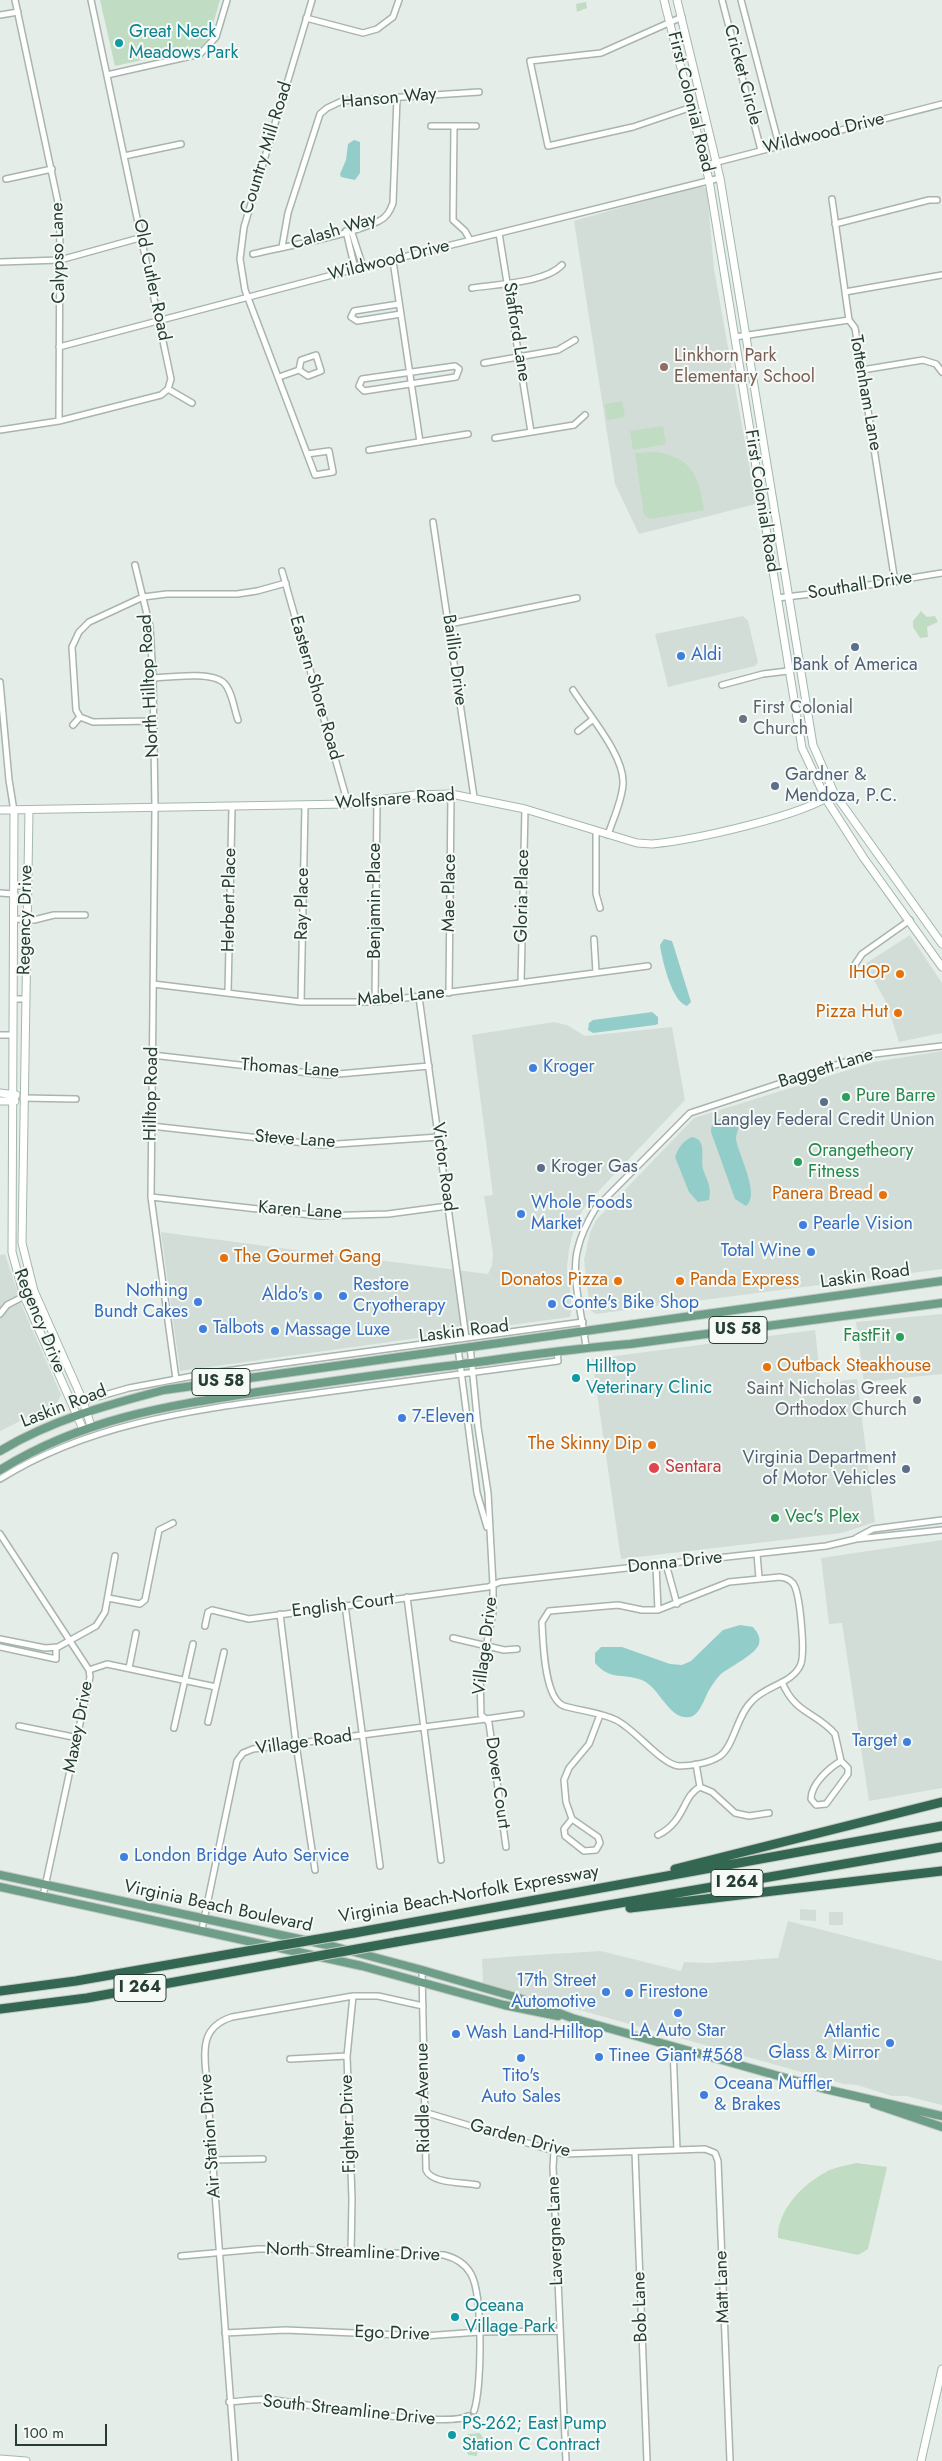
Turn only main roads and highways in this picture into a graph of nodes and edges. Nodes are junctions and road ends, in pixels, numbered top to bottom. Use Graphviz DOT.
graph roads {
  1 [pos="942,1281"];
  2 [pos="942,1303"];
  3 [pos="366,1352"];
  4 [pos="368,1361"];
  5 [pos="0,1451"];
  6 [pos="0,1470"];
  7 [pos="942,1802"];
  8 [pos="942,1826"];
  9 [pos="942,1847"];
  10 [pos="942,1871"];
  11 [pos="0,1875"];
  12 [pos="608,1886"];
  13 [pos="0,1887"];
  14 [pos="533,1919"];
  15 [pos="0,1991"];
  16 [pos="0,2009"];
  17 [pos="572,2018"];
  18 [pos="860,2099"];
  19 [pos="942,2116"];
  20 [pos="942,2127"];
  1 -- 4 [label="main road, Laskin Road / US 58"];
  2 -- 6 [label="main road, Laskin Road / US 58"];
  3 -- 4 [label="main road"];
  4 -- 5 [label="main road, Laskin Road / US 58"];
  7 -- 12 [label="highway"];
  8 -- 12 [label="highway, Virginia Beach-Norfolk Expressway / I 264"];
  9 -- 14 [label="highway, Virginia Beach-Norfolk Expressway / I 264"];
  10 -- 14 [label="highway"];
  11 -- 17 [label="main road, Virginia Beach Boulevard"];
  12 -- 15 [label="highway, Virginia Beach-Norfolk Expressway / I 264, bridge"];
  13 -- 17 [label="main road, Virginia Beach Boulevard"];
  14 -- 16 [label="highway, Virginia Beach-Norfolk Expressway / I 264, bridge"];
  17 -- 18 [label="main road, Virginia Beach Boulevard"];
  18 -- 19 [label="main road, Virginia Beach Boulevard"];
  18 -- 20 [label="main road, Virginia Beach Boulevard"];
}
